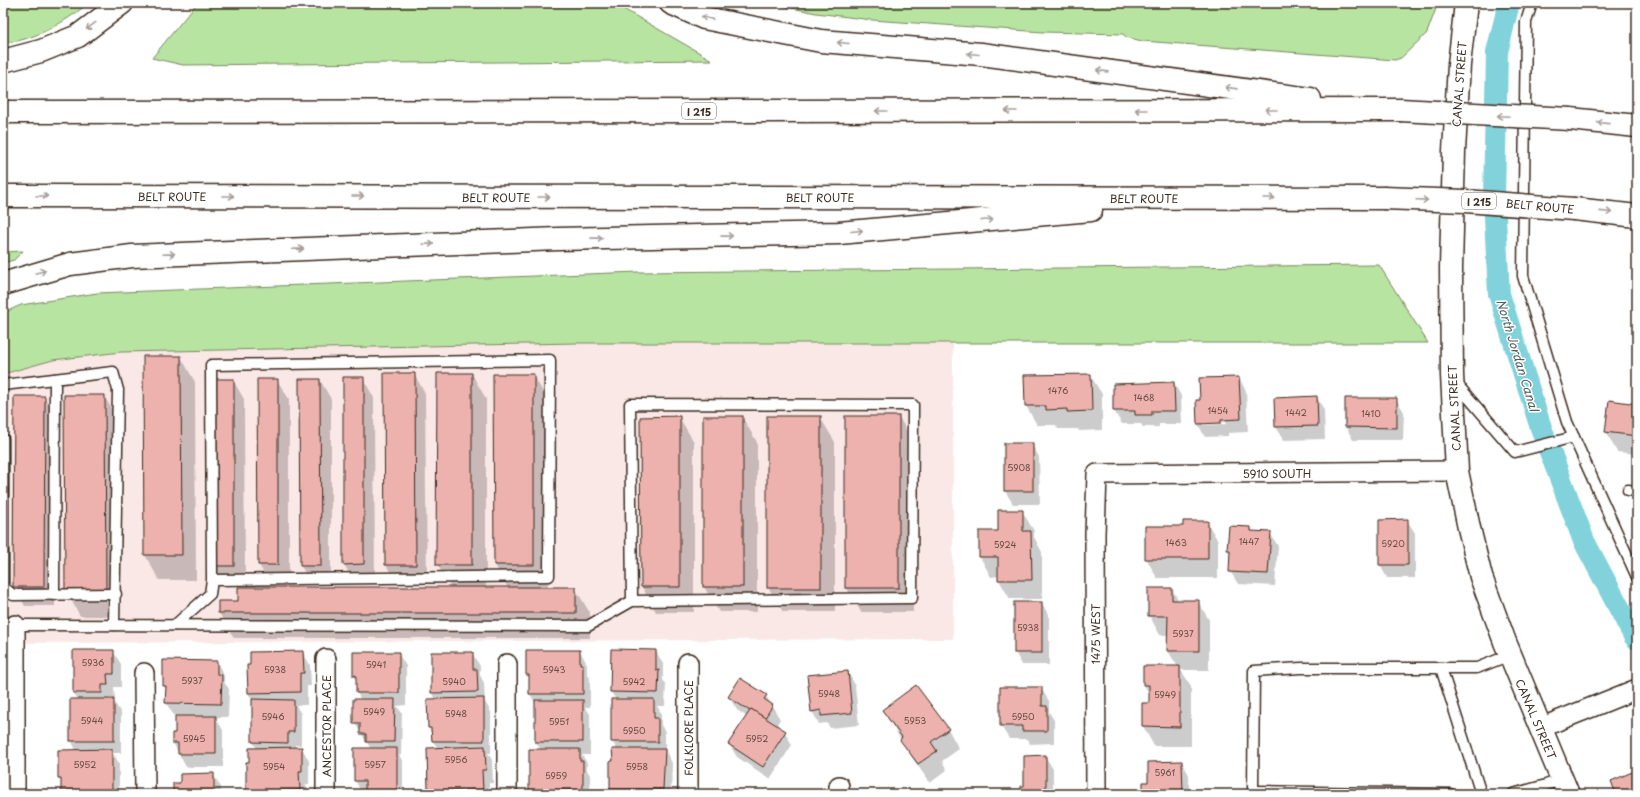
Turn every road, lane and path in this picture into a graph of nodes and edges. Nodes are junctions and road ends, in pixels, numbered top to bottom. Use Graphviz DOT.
graph roads {
  1 [pos="122,3"];
  2 [pos="671,3"];
  3 [pos="1466,3"];
  4 [pos="1532,3"];
  5 [pos="3,60"];
  6 [pos="1397,110"];
  7 [pos="3,112"];
  8 [pos="1637,126"];
  9 [pos="3,196"];
  10 [pos="1230,198"];
  11 [pos="1637,216"];
  12 [pos="3,284"];
  13 [pos="55,378"];
  14 [pos="1452,379"];
  15 [pos="3,385"];
  16 [pos="1574,437"];
  17 [pos="3,438"];
  18 [pos="1457,471"];
  19 [pos="1097,474"];
  20 [pos="1637,577"];
  21 [pos="212,580"];
  22 [pos="116,594"];
  23 [pos="54,595"];
  24 [pos="632,601"];
  25 [pos="15,625"];
  26 [pos="114,625"];
  27 [pos="175,625"];
  28 [pos="1510,655"];
  29 [pos="326,659"];
  30 [pos="688,662"];
  31 [pos="507,664"];
  32 [pos="1441,668"];
  33 [pos="144,673"];
  34 [pos="1635,693"];
  35 [pos="9,718"];
  36 [pos="1540,728"];
  37 [pos="1565,787"];
  38 [pos="1253,793"];
  39 [pos="15,794"];
  40 [pos="145,794"];
  41 [pos="326,794"];
  42 [pos="507,794"];
  43 [pos="688,794"];
  44 [pos="1096,794"];
  45 [pos="1450,794"];
  46 [pos="1480,794"];
  47 [pos="1513,794"];
  1 -- 5 [label="main road, one-way"];
  6 -- 2 [label="main road, one-way"];
  3 -- 14 [label="main road, CANAL STREET"];
  4 -- 16 [label="lane"];
  6 -- 7 [label="main road, I 215, one-way"];
  8 -- 6 [label="main road, I 215, one-way, bridge"];
  9 -- 10 [label="main road, BELT ROUTE / I 215, one-way"];
  10 -- 11 [label="main road, BELT ROUTE / I 215, one-way, bridge"];
  12 -- 10 [label="main road, one-way"];
  13 -- 15 [label="lane"];
  13 -- 22 [label="lane"];
  13 -- 23 [label="lane"];
  14 -- 16 [label="lane"];
  14 -- 18 [label="main road, CANAL STREET"];
  16 -- 20 [label="lane"];
  17 -- 23 [label="lane"];
  18 -- 19 [label="street, 5910 SOUTH"];
  18 -- 28 [label="main road, CANAL STREET"];
  19 -- 44 [label="street, 1475 WEST"];
  21 -- 21 [label="lane"];
  21 -- 27 [label="lane"];
  22 -- 23 [label="lane"];
  22 -- 26 [label="lane"];
  24 -- 24 [label="lane"];
  24 -- 27 [label="lane"];
  25 -- 26 [label="lane"];
  25 -- 35 [label="street"];
  26 -- 27 [label="lane"];
  28 -- 32 [label="lane"];
  28 -- 36 [label="main road, CANAL STREET"];
  29 -- 41 [label="street, ANCESTOR PLACE"];
  30 -- 43 [label="street, FOLKLORE PLACE"];
  31 -- 42 [label="street"];
  32 -- 38 [label="lane"];
  32 -- 46 [label="lane"];
  33 -- 40 [label="street"];
  34 -- 36 [label="street"];
  35 -- 39 [label="street"];
  36 -- 37 [label="main road, CANAL STREET"];
  37 -- 47 [label="lane"];
  38 -- 45 [label="lane"];
}
